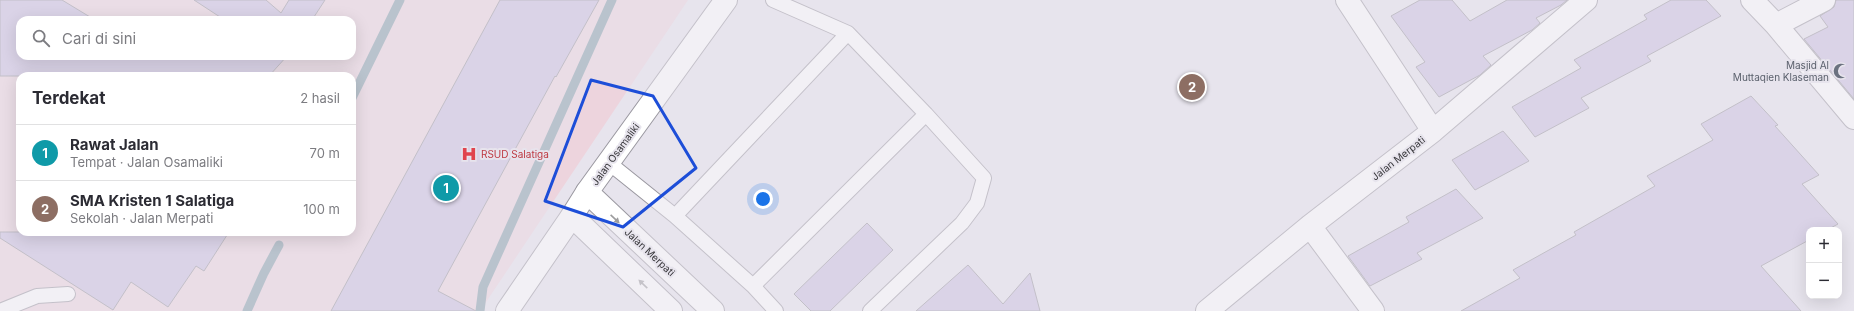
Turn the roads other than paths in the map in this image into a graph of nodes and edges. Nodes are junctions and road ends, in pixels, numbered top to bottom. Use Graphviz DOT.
graph roads {
  1 [pos="726,0"];
  2 [pos="774,0"];
  3 [pos="1347,0"];
  4 [pos="1586,0"];
  5 [pos="1752,0"];
  6 [pos="1824,0"];
  7 [pos="1776,25"];
  8 [pos="848,33"];
  9 [pos="926,114"];
  10 [pos="1854,118"];
  11 [pos="1432,131"];
  12 [pos="609,163"];
  13 [pos="587,192"];
  14 [pos="572,216"];
  15 [pos="675,216"];
  16 [pos="1310,226"];
  17 [pos="753,286"];
  18 [pos="68,294"];
  19 [pos="0,311"];
  20 [pos="507,311"];
  21 [pos="671,311"];
  22 [pos="713,311"];
  23 [pos="776,311"];
  24 [pos="870,311"];
  25 [pos="1207,311"];
  26 [pos="1373,311"];
  1 -- 12 [label="street, Jalan Osamaliki"];
  2 -- 8 [label="lane"];
  3 -- 11 [label="street"];
  4 -- 11 [label="street, Jalan Merpati"];
  5 -- 7 [label="street"];
  6 -- 7 [label="street"];
  7 -- 10 [label="street"];
  8 -- 9 [label="lane"];
  8 -- 15 [label="lane"];
  9 -- 17 [label="lane"];
  9 -- 24 [label="lane"];
  11 -- 16 [label="street, Jalan Merpati"];
  12 -- 13 [label="street, Jalan Osamaliki"];
  12 -- 15 [label="lane"];
  13 -- 14 [label="street, Jalan Osamaliki"];
  13 -- 22 [label="street, Jalan Merpati, one-way"];
  14 -- 20 [label="street, Jalan Osamaliki"];
  21 -- 14 [label="street, one-way"];
  15 -- 17 [label="lane"];
  16 -- 25 [label="street, Jalan Merpati"];
  16 -- 26 [label="street"];
  17 -- 23 [label="lane"];
  18 -- 19 [label="lane"];
}
